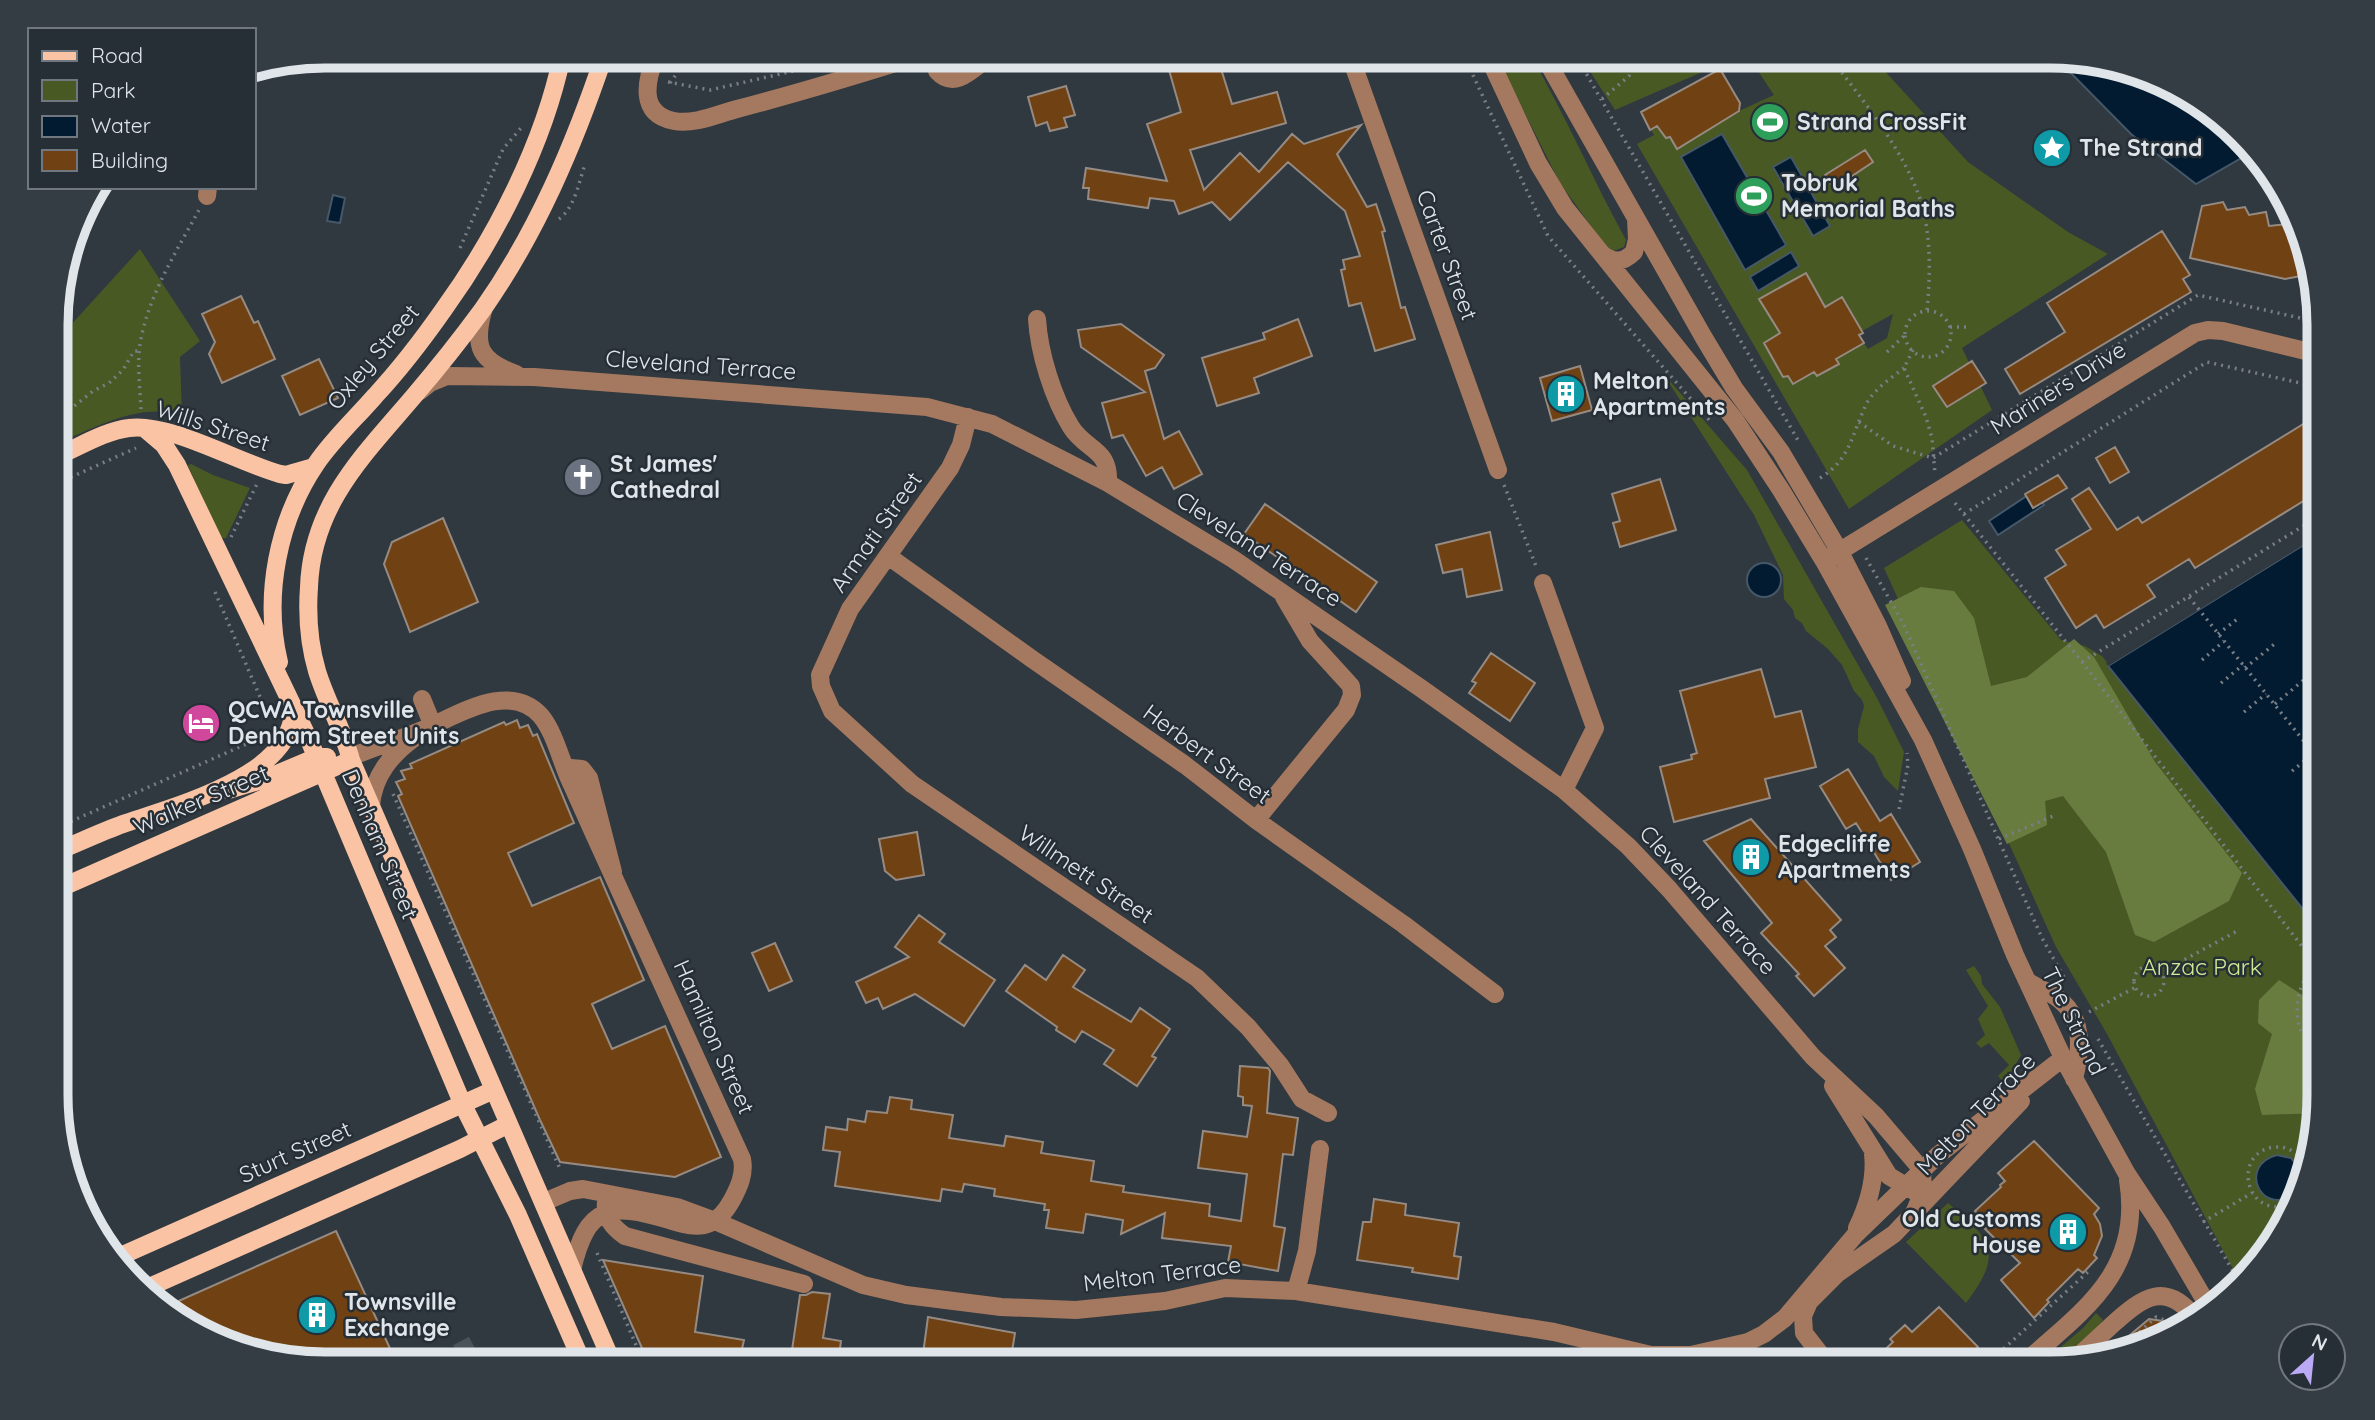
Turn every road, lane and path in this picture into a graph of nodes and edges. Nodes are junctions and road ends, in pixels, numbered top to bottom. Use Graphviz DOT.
graph roads {
  1 [pos="558,68"];
  2 [pos="600,68"];
  3 [pos="651,68"];
  4 [pos="681,68"];
  5 [pos="808,68"];
  6 [pos="880,68"];
  7 [pos="936,68"];
  8 [pos="975,68"];
  9 [pos="1354,68"];
  10 [pos="1470,68"];
  11 [pos="1494,68"];
  12 [pos="1551,68"];
  13 [pos="1633,68"];
  14 [pos="1838,68"];
  15 [pos="648,77"];
  16 [pos="670,83"];
  17 [pos="1602,100"];
  18 [pos="526,118"];
  19 [pos="208,192"];
  20 [pos="1636,216"];
  21 [pos="1600,252"];
  22 [pos="457,254"];
  23 [pos="484,307"];
  24 [pos="1927,311"];
  25 [pos="1037,319"];
  26 [pos="1950,327"];
  27 [pos="1970,327"];
  28 [pos="1905,335"];
  29 [pos="1913,350"];
  30 [pos="139,351"];
  31 [pos="2307,351"];
  32 [pos="1887,352"];
  33 [pos="1904,368"];
  34 [pos="534,377"];
  35 [pos="2307,385"];
  36 [pos="415,396"];
  37 [pos="141,409"];
  38 [pos="68,411"];
  39 [pos="968,416"];
  40 [pos="1859,422"];
  41 [pos="1712,424"];
  42 [pos="144,428"];
  43 [pos="143,447"];
  44 [pos="68,452"];
  45 [pos="1933,458"];
  46 [pos="314,467"];
  47 [pos="267,470"];
  48 [pos="1498,470"];
  49 [pos="68,478"];
  50 [pos="1820,478"];
  51 [pos="1108,483"];
  52 [pos="1943,488"];
  53 [pos="1964,514"];
  54 [pos="2307,524"];
  55 [pos="219,552"];
  56 [pos="888,556"];
  57 [pos="1832,556"];
  58 [pos="1543,583"];
  59 [pos="212,584"];
  60 [pos="1281,590"];
  61 [pos="2189,597"];
  62 [pos="2239,617"];
  63 [pos="2218,634"];
  64 [pos="2224,641"];
  65 [pos="2277,642"];
  66 [pos="2202,660"];
  67 [pos="2082,662"];
  68 [pos="2244,666"];
  69 [pos="820,675"];
  70 [pos="2306,678"];
  71 [pos="2221,683"];
  72 [pos="2266,694"];
  73 [pos="422,699"];
  74 [pos="291,702"];
  75 [pos="522,703"];
  76 [pos="2275,704"];
  77 [pos="2244,712"];
  78 [pos="429,727"];
  79 [pos="275,731"];
  80 [pos="262,737"];
  81 [pos="2307,738"];
  82 [pos="2304,741"];
  83 [pos="2307,745"];
  84 [pos="1904,746"];
  85 [pos="354,756"];
  86 [pos="317,758"];
  87 [pos="2307,758"];
  88 [pos="2291,771"];
  89 [pos="387,783"];
  90 [pos="1564,790"];
  91 [pos="202,798"];
  92 [pos="372,805"];
  93 [pos="1899,809"];
  94 [pos="2053,816"];
  95 [pos="1256,820"];
  96 [pos="68,823"];
  97 [pos="1999,839"];
  98 [pos="68,847"];
  99 [pos="68,884"];
  100 [pos="2239,930"];
  101 [pos="2307,954"];
  102 [pos="2160,973"];
  103 [pos="2307,977"];
  104 [pos="2027,981"];
  105 [pos="2136,987"];
  106 [pos="1495,993"];
  107 [pos="2084,1015"];
  108 [pos="2301,1031"];
  109 [pos="1814,1056"];
  110 [pos="2063,1058"];
  111 [pos="2074,1079"];
  112 [pos="494,1090"];
  113 [pos="463,1105"];
  114 [pos="1328,1113"];
  115 [pos="509,1124"];
  116 [pos="480,1140"];
  117 [pos="1320,1149"];
  118 [pos="1873,1151"];
  119 [pos="2299,1156"];
  120 [pos="1922,1170"];
  121 [pos="561,1171"];
  122 [pos="2127,1174"];
  123 [pos="1945,1181"];
  124 [pos="1905,1187"];
  125 [pos="607,1192"];
  126 [pos="1923,1192"];
  127 [pos="2252,1193"];
  128 [pos="544,1202"];
  129 [pos="2281,1208"];
  130 [pos="605,1212"];
  131 [pos="1914,1213"];
  132 [pos="518,1214"];
  133 [pos="715,1221"];
  134 [pos="2203,1222"];
  135 [pos="1848,1243"];
  136 [pos="597,1253"];
  137 [pos="124,1254"];
  138 [pos="2095,1266"];
  139 [pos="572,1270"];
  140 [pos="804,1284"];
  141 [pos="152,1285"];
  142 [pos="1296,1291"];
  143 [pos="2205,1300"];
  144 [pos="2189,1310"];
  145 [pos="2168,1323"];
  146 [pos="2133,1338"];
  147 [pos="1809,1341"];
  148 [pos="1748,1342"];
  149 [pos="2085,1350"];
  150 [pos="578,1352"];
  151 [pos="608,1352"];
  152 [pos="639,1352"];
  153 [pos="1638,1352"];
  154 [pos="1704,1352"];
  155 [pos="1818,1352"];
  156 [pos="2001,1352"];
  157 [pos="2036,1352"];
  1 -- 46 [label="main road, Oxley Street"];
  2 -- 23 [label="main road"];
  3 -- 15 [label="street"];
  4 -- 16 [label="path"];
  5 -- 16 [label="path"];
  6 -- 15 [label="street"];
  7 -- 8 [label="street"];
  9 -- 48 [label="street, Carter Street"];
  10 -- 41 [label="path"];
  11 -- 21 [label="street, The Strand"];
  12 -- 20 [label="street, The Strand"];
  13 -- 17 [label="path"];
  14 -- 24 [label="path"];
  15 -- 16 [label="path"];
  18 -- 22 [label="path"];
  19 -- 30 [label="path"];
  20 -- 21 [label="street"];
  20 -- 57 [label="street, The Strand"];
  21 -- 57 [label="street, The Strand"];
  23 -- 34 [label="street, Cleveland Terrace"];
  23 -- 36 [label="main road"];
  24 -- 26 [label="path"];
  24 -- 28 [label="path"];
  25 -- 51 [label="street"];
  26 -- 27 [label="path"];
  26 -- 29 [label="path"];
  28 -- 29 [label="path"];
  28 -- 32 [label="path"];
  29 -- 33 [label="path"];
  30 -- 37 [label="path"];
  30 -- 38 [label="path"];
  31 -- 52 [label="street, Mariners Drive"];
  33 -- 40 [label="path"];
  33 -- 45 [label="path"];
  34 -- 36 [label="street, Cleveland Terrace"];
  34 -- 39 [label="street, Cleveland Terrace"];
  35 -- 53 [label="path"];
  36 -- 85 [label="main road, Denham Street"];
  39 -- 51 [label="street, Cleveland Terrace"];
  39 -- 56 [label="street, Armati Street"];
  40 -- 45 [label="path"];
  40 -- 50 [label="path"];
  42 -- 44 [label="main road, Wills Street"];
  42 -- 47 [label="main road, Wills Street"];
  42 -- 55 [label="main road, Denham Street"];
  43 -- 49 [label="path"];
  45 -- 52 [label="path"];
  46 -- 47 [label="main road, Wills Street"];
  46 -- 74 [label="main road, Oxley Street"];
  47 -- 55 [label="path"];
  48 -- 58 [label="path"];
  51 -- 60 [label="street, Cleveland Terrace"];
  52 -- 53 [label="path"];
  52 -- 57 [label="street, Mariners Drive"];
  53 -- 67 [label="path"];
  54 -- 61 [label="path"];
  55 -- 74 [label="main road, Denham Street"];
  56 -- 69 [label="street, Armati Street"];
  56 -- 95 [label="street, Herbert Street"];
  57 -- 104 [label="street, The Strand"];
  58 -- 90 [label="street"];
  59 -- 79 [label="path"];
  60 -- 90 [label="street, Cleveland Terrace"];
  60 -- 95 [label="street"];
  61 -- 63 [label="path"];
  61 -- 67 [label="path"];
  62 -- 63 [label="path"];
  63 -- 64 [label="path"];
  64 -- 66 [label="path"];
  64 -- 68 [label="path"];
  65 -- 68 [label="path"];
  67 -- 101 [label="path"];
  68 -- 71 [label="path"];
  68 -- 72 [label="path"];
  69 -- 114 [label="street, Willmett Street"];
  70 -- 76 [label="path"];
  72 -- 76 [label="path"];
  72 -- 77 [label="path"];
  73 -- 78 [label="street"];
  74 -- 86 [label="main road, Denham Street"];
  74 -- 91 [label="main road, Walker Street"];
  75 -- 78 [label="street, Walker Street"];
  75 -- 133 [label="street, Hamilton Street"];
  76 -- 82 [label="path"];
  78 -- 85 [label="street, Walker Street"];
  78 -- 92 [label="street, Walker Street"];
  80 -- 96 [label="path"];
  81 -- 82 [label="path"];
  82 -- 83 [label="path"];
  84 -- 93 [label="path"];
  85 -- 86 [label="main road, Walker Street"];
  85 -- 86 [label="main road"];
  85 -- 92 [label="main road, Denham Street"];
  86 -- 91 [label="main road"];
  86 -- 99 [label="main road, Walker Street"];
  86 -- 113 [label="main road, Denham Street"];
  87 -- 88 [label="path"];
  89 -- 121 [label="path"];
  90 -- 109 [label="street, Cleveland Terrace"];
  91 -- 98 [label="main road, Walker Street"];
  92 -- 112 [label="main road, Denham Street"];
  94 -- 97 [label="path"];
  95 -- 106 [label="street, Herbert Street"];
  100 -- 102 [label="path"];
  102 -- 105 [label="path"];
  102 -- 105 [label="path"];
  103 -- 108 [label="path"];
  104 -- 110 [label="street, The Strand"];
  104 -- 111 [label="street"];
  105 -- 107 [label="path"];
  109 -- 118 [label="street, Cleveland Terrace"];
  109 -- 120 [label="street, Cleveland Terrace"];
  110 -- 111 [label="street, The Strand"];
  110 -- 120 [label="street, Melton Terrace"];
  110 -- 123 [label="street, Melton Terrace"];
  111 -- 122 [label="street, The Strand"];
  112 -- 113 [label="main road, Sturt Street"];
  112 -- 115 [label="main road, Denham Street"];
  113 -- 116 [label="main road, Denham Street"];
  113 -- 137 [label="main road, Sturt Street"];
  115 -- 116 [label="main road"];
  115 -- 128 [label="main road, Denham Street"];
  116 -- 132 [label="main road, Denham Street"];
  116 -- 141 [label="main road"];
  117 -- 142 [label="street"];
  118 -- 124 [label="street, Cleveland Terrace"];
  118 -- 135 [label="street"];
  119 -- 127 [label="path"];
  120 -- 124 [label="street, Melton Terrace"];
  120 -- 126 [label="street"];
  122 -- 143 [label="street, The Strand"];
  122 -- 157 [label="street"];
  123 -- 126 [label="street"];
  123 -- 131 [label="street, Melton Terrace"];
  124 -- 126 [label="street"];
  124 -- 135 [label="street, Melton Terrace"];
  125 -- 128 [label="street, Melton Terrace"];
  125 -- 130 [label="street"];
  125 -- 133 [label="street, Melton Terrace"];
  126 -- 131 [label="street"];
  127 -- 129 [label="path"];
  127 -- 134 [label="path"];
  128 -- 132 [label="main road"];
  128 -- 139 [label="main road, Denham Street"];
  130 -- 133 [label="street, Melton Terrace"];
  130 -- 139 [label="street"];
  130 -- 140 [label="street"];
  131 -- 147 [label="street, Melton Terrace"];
  132 -- 150 [label="main road, Denham Street"];
  133 -- 142 [label="street, Melton Terrace"];
  135 -- 148 [label="street, Melton Terrace"];
  136 -- 152 [label="path"];
  138 -- 156 [label="path"];
  139 -- 151 [label="main road, Denham Street"];
  142 -- 153 [label="street, Melton Terrace"];
  144 -- 149 [label="street"];
  145 -- 146 [label="path"];
  147 -- 148 [label="street, Melton Terrace"];
  147 -- 155 [label="street"];
  148 -- 154 [label="street, Melton Terrace"];
}
